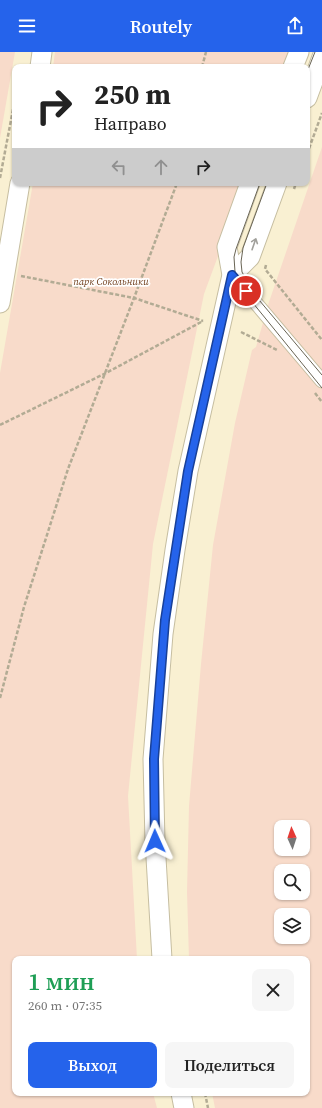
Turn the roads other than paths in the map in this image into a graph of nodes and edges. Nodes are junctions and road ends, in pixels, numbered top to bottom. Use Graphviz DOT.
graph roads {
  1 [pos="42,52"];
  2 [pos="299,52"];
  3 [pos="322,57"];
  4 [pos="40,64"];
  5 [pos="294,64"];
  6 [pos="310,90"];
  7 [pos="19,186"];
  8 [pos="249,186"];
  9 [pos="275,186"];
  10 [pos="2,273"];
  11 [pos="232,275"];
  12 [pos="0,303"];
  13 [pos="322,381"];
  14 [pos="162,956"];
  15 [pos="182,1096"];
  16 [pos="184,1108"];
  1 -- 4 [label="main road"];
  2 -- 5 [label="main road"];
  3 -- 6 [label="main road"];
  7 -- 10 [label="main road"];
  8 -- 11 [label="main road"];
  11 -- 9 [label="main road, one-way"];
  10 -- 12 [label="main road"];
  11 -- 13 [label="street"];
  11 -- 14 [label="main road"];
  15 -- 16 [label="main road"];
}
